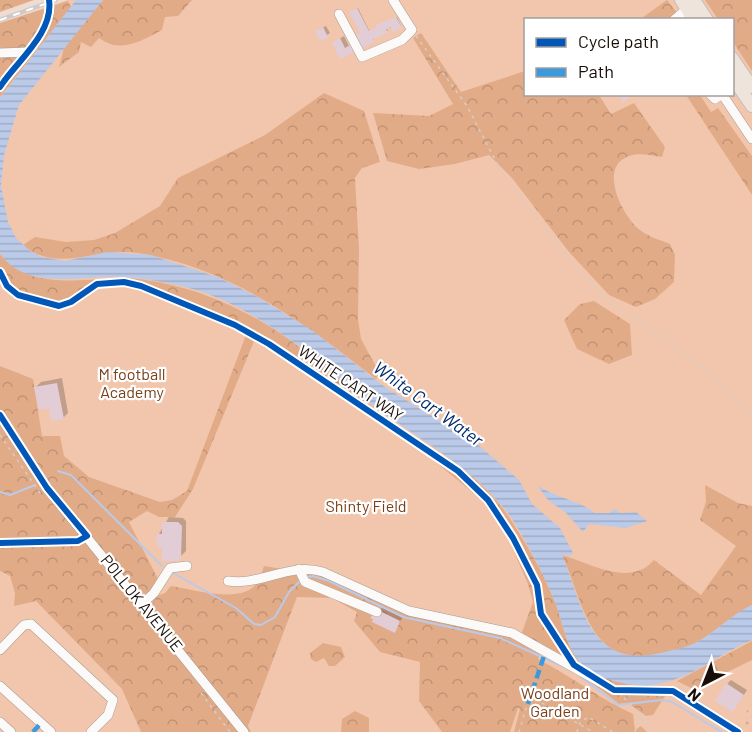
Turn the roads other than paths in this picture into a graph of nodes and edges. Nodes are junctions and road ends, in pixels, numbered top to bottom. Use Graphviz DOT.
graph roads {
  1 [pos="50,0"];
  2 [pos="393,0"];
  3 [pos="690,6"];
  4 [pos="339,14"];
  5 [pos="676,18"];
  6 [pos="705,18"];
  7 [pos="0,52"];
  8 [pos="28,52"];
  9 [pos="734,61"];
  10 [pos="734,83"];
  11 [pos="0,87"];
  12 [pos="752,87"];
  13 [pos="723,96"];
  14 [pos="752,106"];
  15 [pos="752,140"];
  16 [pos="0,415"];
  17 [pos="87,536"];
  18 [pos="0,543"];
  19 [pos="187,566"];
  20 [pos="299,569"];
  21 [pos="228,581"];
  22 [pos="142,604"];
  23 [pos="376,612"];
  24 [pos="0,650"];
  25 [pos="0,686"];
  26 [pos="0,722"];
  27 [pos="41,723"];
  28 [pos="10,732"];
  29 [pos="33,732"];
  30 [pos="51,732"];
  31 [pos="91,732"];
  32 [pos="244,732"];
  33 [pos="738,732"];
  1 -- 8 [label="street"];
  2 -- 4 [label="street"];
  3 -- 5 [label="street"];
  3 -- 6 [label="main road"];
  7 -- 8 [label="street"];
  8 -- 11 [label="street"];
  9 -- 12 [label="main road"];
  10 -- 14 [label="main road"];
  13 -- 15 [label="street"];
  16 -- 17 [label="street, POLLOK AVENUE"];
  17 -- 18 [label="street"];
  17 -- 22 [label="street, POLLOK AVENUE"];
  19 -- 22 [label="street"];
  20 -- 21 [label="street"];
  20 -- 23 [label="street"];
  20 -- 33 [label="street"];
  22 -- 32 [label="street, POLLOK AVENUE"];
  24 -- 31 [label="street"];
  25 -- 27 [label="street"];
  26 -- 28 [label="street"];
  27 -- 29 [label="street"];
  27 -- 30 [label="street"];
}
